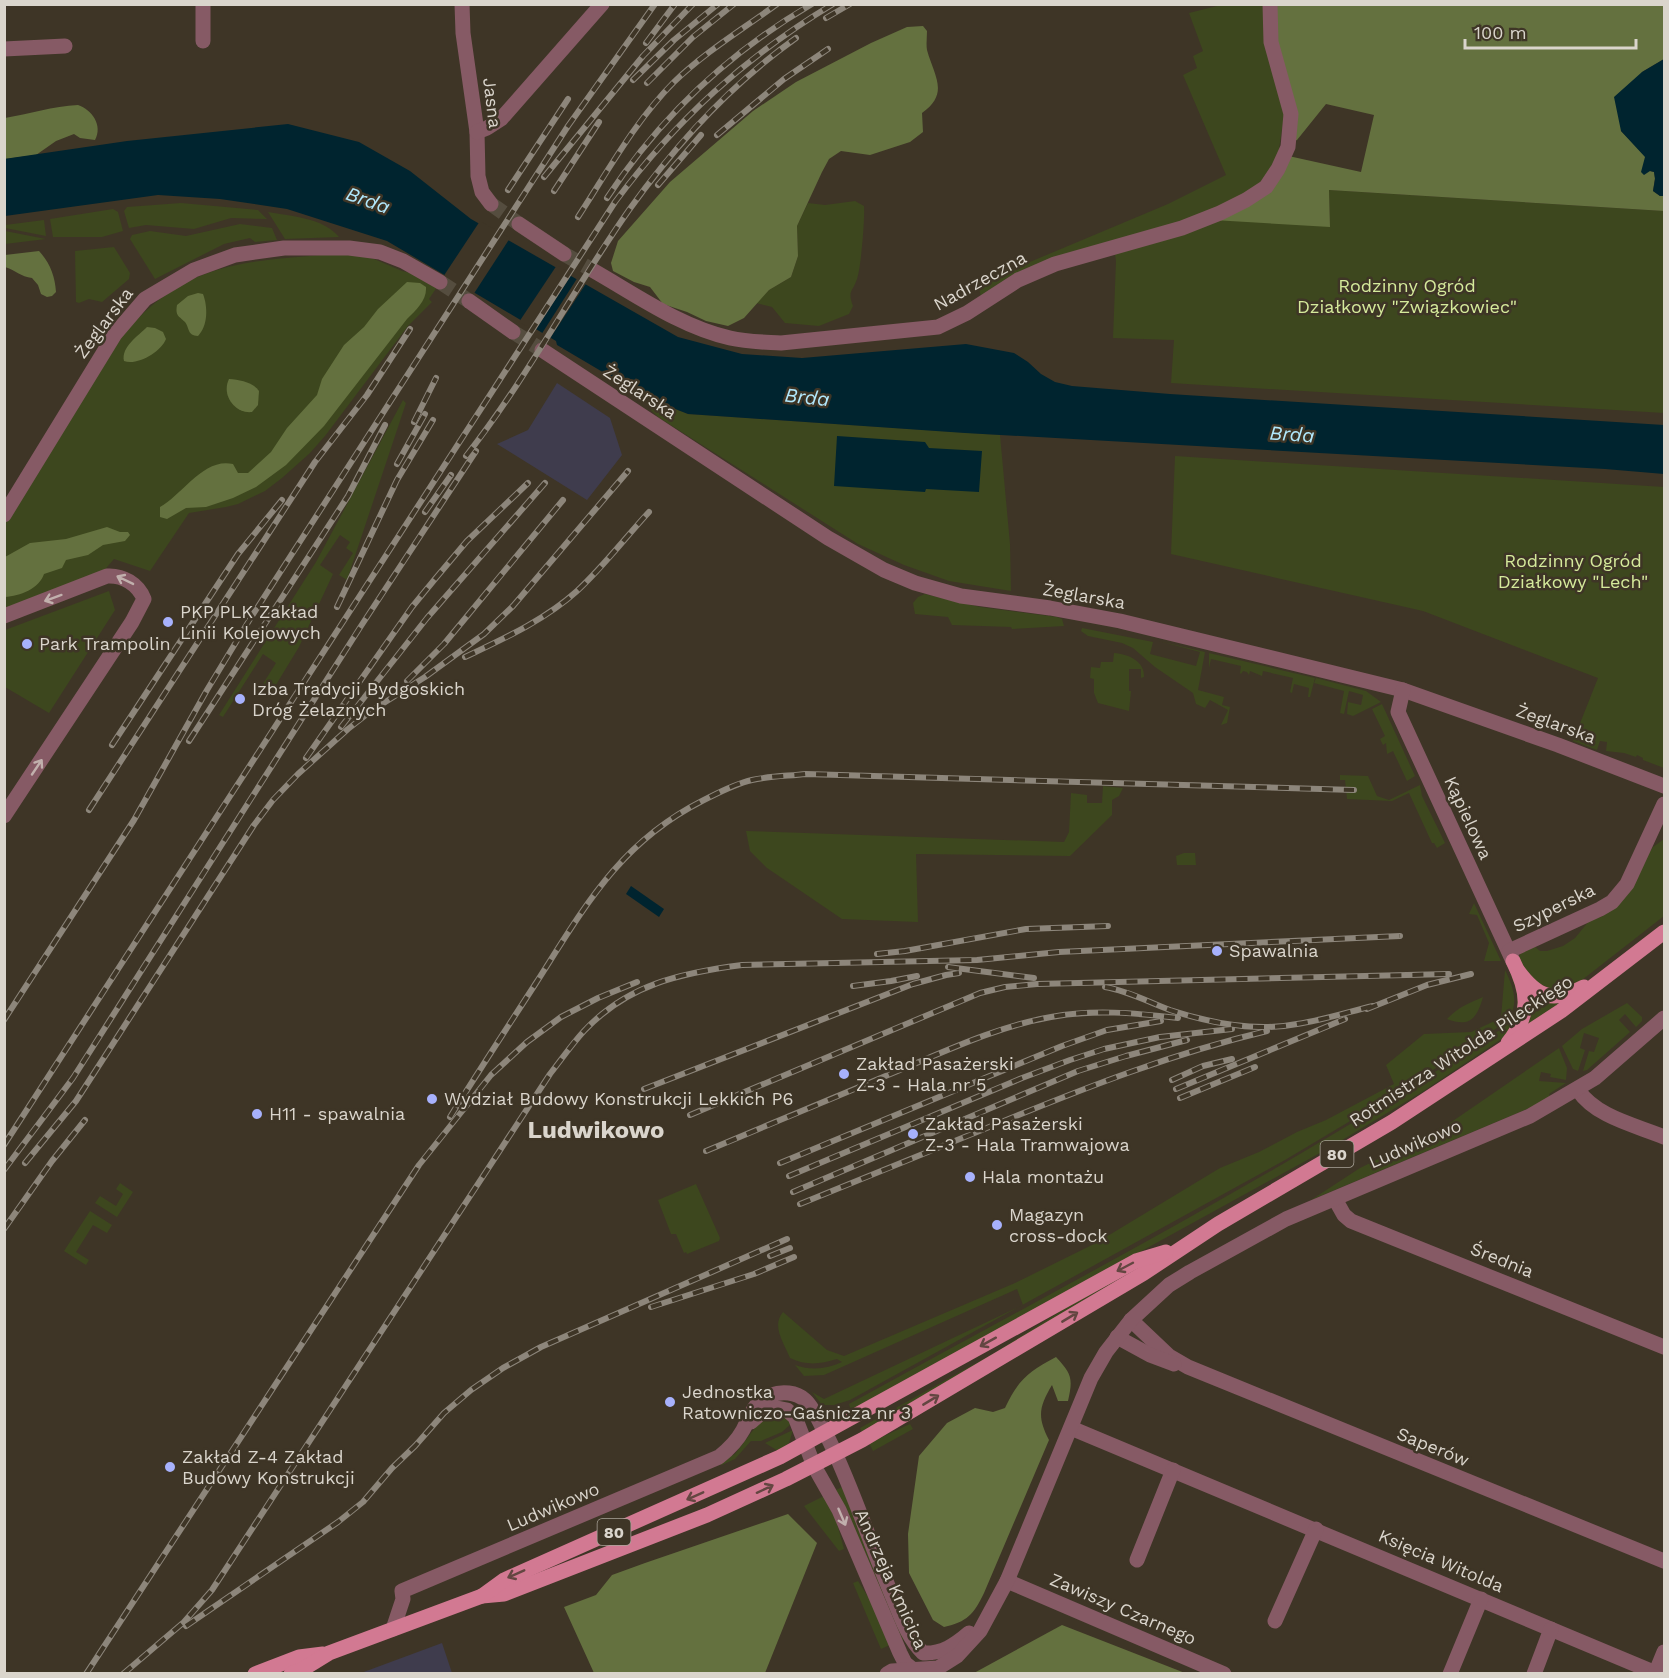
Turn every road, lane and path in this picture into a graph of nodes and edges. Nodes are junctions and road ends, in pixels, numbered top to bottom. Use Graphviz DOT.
graph roads {
  1 [pos="203,4"];
  2 [pos="462,4"];
  3 [pos="602,4"];
  4 [pos="1270,4"];
  5 [pos="203,41"];
  6 [pos="65,46"];
  7 [pos="4,49"];
  8 [pos="477,132"];
  9 [pos="491,204"];
  10 [pos="519,224"];
  11 [pos="564,254"];
  12 [pos="594,271"];
  13 [pos="440,282"];
  14 [pos="469,301"];
  15 [pos="513,332"];
  16 [pos="542,350"];
  17 [pos="4,515"];
  18 [pos="4,616"];
  19 [pos="1403,690"];
  20 [pos="1665,786"];
  21 [pos="1665,804"];
  22 [pos="4,816"];
  23 [pos="1665,932"];
  24 [pos="1513,961"];
  25 [pos="1617,969"];
  26 [pos="1665,1017"];
  27 [pos="1493,1057"];
  28 [pos="1578,1090"];
  29 [pos="1665,1137"];
  30 [pos="1335,1199"];
  31 [pos="1180,1248"];
  32 [pos="1131,1320"];
  33 [pos="1117,1337"];
  34 [pos="1665,1347"];
  35 [pos="1188,1367"];
  36 [pos="744,1428"];
  37 [pos="1071,1428"];
  38 [pos="825,1433"];
  39 [pos="806,1442"];
  40 [pos="836,1454"];
  41 [pos="814,1466"];
  42 [pos="1173,1470"];
  43 [pos="1316,1529"];
  44 [pos="1137,1560"];
  45 [pos="1665,1561"];
  46 [pos="1007,1581"];
  47 [pos="482,1596"];
  48 [pos="1481,1599"];
  49 [pos="991,1613"];
  50 [pos="1275,1622"];
  51 [pos="393,1629"];
  52 [pos="1551,1629"];
  53 [pos="1665,1652"];
  54 [pos="329,1653"];
  55 [pos="923,1653"];
  56 [pos="914,1672"];
  57 [pos="1657,1673"];
  58 [pos="255,1674"];
  59 [pos="291,1674"];
  60 [pos="887,1674"];
  61 [pos="1224,1674"];
  62 [pos="1450,1674"];
  63 [pos="1534,1674"];
  1 -- 5 [label="street"];
  2 -- 8 [label="street, Jasna"];
  3 -- 8 [label="street"];
  4 -- 12 [label="street, Nadrzeczna"];
  6 -- 7 [label="street"];
  8 -- 9 [label="street, Jasna"];
  10 -- 11 [label="street"];
  13 -- 17 [label="street, Żeglarska"];
  14 -- 15 [label="street"];
  16 -- 19 [label="street, Żeglarska"];
  22 -- 18 [label="street, one-way"];
  19 -- 20 [label="street, Żeglarska"];
  19 -- 24 [label="street, Kąpielowa"];
  21 -- 24 [label="street, Szyperska"];
  23 -- 25 [label="main road, Rotmistrza Witolda Pileckiego / 80"];
  24 -- 25 [label="main road"];
  24 -- 27 [label="main road"];
  25 -- 27 [label="main road, Rotmistrza Witolda Pileckiego / 80"];
  26 -- 28 [label="street, Ludwikowo"];
  27 -- 31 [label="main road, Rotmistrza Witolda Pileckiego / 80"];
  28 -- 29 [label="street"];
  28 -- 30 [label="street, Ludwikowo"];
  30 -- 32 [label="street, Ludwikowo"];
  30 -- 34 [label="street, Średnia"];
  31 -- 38 [label="main road, Rotmistrza Witolda Pileckiego / 80, one-way"];
  40 -- 31 [label="main road, Rotmistrza Witolda Pileckiego / 80, one-way"];
  32 -- 33 [label="street, Ludwikowo"];
  32 -- 35 [label="street, Saperów"];
  33 -- 35 [label="street, Saperów"];
  33 -- 37 [label="street, Andrzeja Kmicica"];
  35 -- 45 [label="street, Saperów"];
  36 -- 38 [label="street, Ludwikowo"];
  36 -- 39 [label="street, Ludwikowo"];
  36 -- 51 [label="street, Ludwikowo"];
  37 -- 42 [label="street, Księcia Witolda"];
  37 -- 46 [label="street, Andrzeja Kmicica"];
  38 -- 39 [label="main road, Rotmistrza Witolda Pileckiego / 80"];
  38 -- 40 [label="street, Andrzeja Kmicica"];
  39 -- 41 [label="street, Andrzeja Kmicica"];
  39 -- 47 [label="main road, Rotmistrza Witolda Pileckiego / 80, one-way"];
  40 -- 41 [label="main road, Rotmistrza Witolda Pileckiego / 80"];
  40 -- 55 [label="street, Andrzeja Kmicica"];
  47 -- 41 [label="main road, Rotmistrza Witolda Pileckiego / 80, one-way"];
  41 -- 56 [label="street, Andrzeja Kmicica, one-way"];
  42 -- 43 [label="street, Księcia Witolda"];
  42 -- 44 [label="street"];
  43 -- 48 [label="street, Księcia Witolda"];
  43 -- 50 [label="street"];
  46 -- 49 [label="street, Andrzeja Kmicica"];
  46 -- 61 [label="street, Zawiszy Czarnego"];
  47 -- 51 [label="main road, Rotmistrza Witolda Pileckiego / 80"];
  48 -- 52 [label="street, Księcia Witolda"];
  48 -- 62 [label="street"];
  49 -- 55 [label="street, Andrzeja Kmicica"];
  49 -- 56 [label="street, Andrzeja Kmicica"];
  51 -- 54 [label="main road, Rotmistrza Witolda Pileckiego / 80"];
  52 -- 57 [label="street, Księcia Witolda"];
  52 -- 63 [label="street"];
  53 -- 57 [label="street"];
  54 -- 58 [label="main road, Rotmistrza Witolda Pileckiego / 80"];
  54 -- 59 [label="main road, Rotmistrza Witolda Pileckiego / 80"];
  55 -- 56 [label="street"];
  56 -- 60 [label="street"];
}
